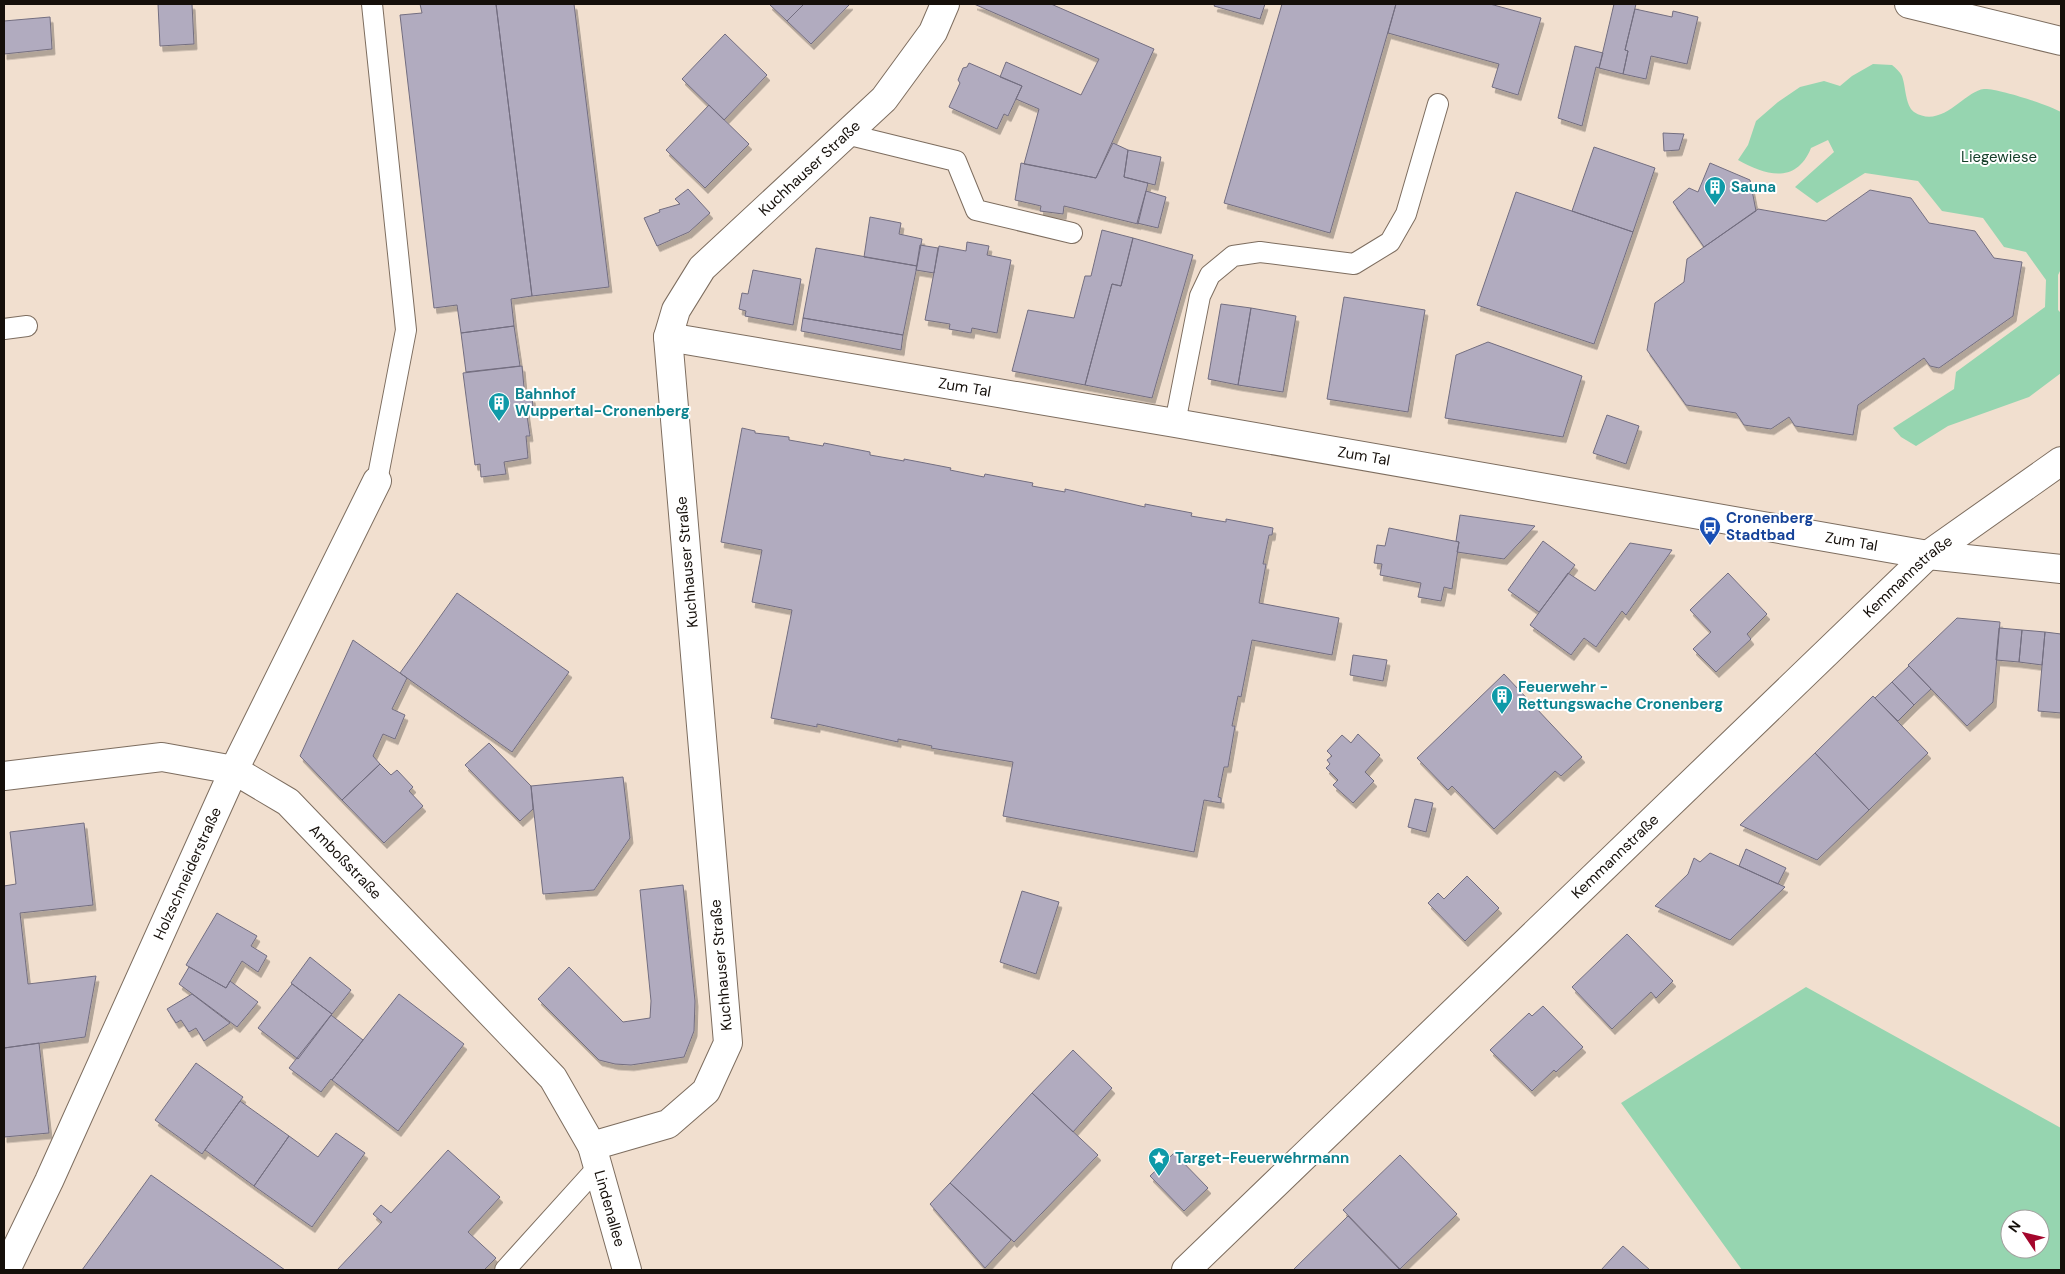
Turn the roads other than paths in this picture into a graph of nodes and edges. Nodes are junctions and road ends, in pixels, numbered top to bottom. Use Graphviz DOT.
graph roads {
  1 [pos="372,4"];
  2 [pos="944,4"];
  3 [pos="1908,4"];
  4 [pos="2061,41"];
  5 [pos="1438,104"];
  6 [pos="846,134"];
  7 [pos="1072,233"];
  8 [pos="27,326"];
  9 [pos="4,329"];
  10 [pos="668,337"];
  11 [pos="1175,423"];
  12 [pos="2061,461"];
  13 [pos="377,481"];
  14 [pos="1928,555"];
  15 [pos="2061,569"];
  16 [pos="234,770"];
  17 [pos="4,776"];
  18 [pos="595,1156"];
  19 [pos="6,1270"];
  20 [pos="505,1270"];
  21 [pos="628,1270"];
  22 [pos="1186,1270"];
  1 -- 13 [label="lane"];
  2 -- 6 [label="street, Kuchhauser Straße"];
  3 -- 4 [label="street"];
  5 -- 11 [label="lane"];
  6 -- 7 [label="lane"];
  6 -- 10 [label="street, Kuchhauser Straße"];
  8 -- 9 [label="lane"];
  10 -- 11 [label="street, Zum Tal"];
  10 -- 18 [label="street, Kuchhauser Straße"];
  11 -- 14 [label="street, Zum Tal"];
  12 -- 14 [label="street, Kemmannstraße"];
  13 -- 16 [label="street, Holzschneiderstraße"];
  14 -- 15 [label="street, Zum Tal"];
  14 -- 22 [label="street, Kemmannstraße"];
  16 -- 17 [label="street, Amboßstraße"];
  16 -- 18 [label="street, Amboßstraße"];
  16 -- 19 [label="street, Holzschneiderstraße"];
  18 -- 20 [label="lane"];
  18 -- 21 [label="street, Lindenallee"];
}
